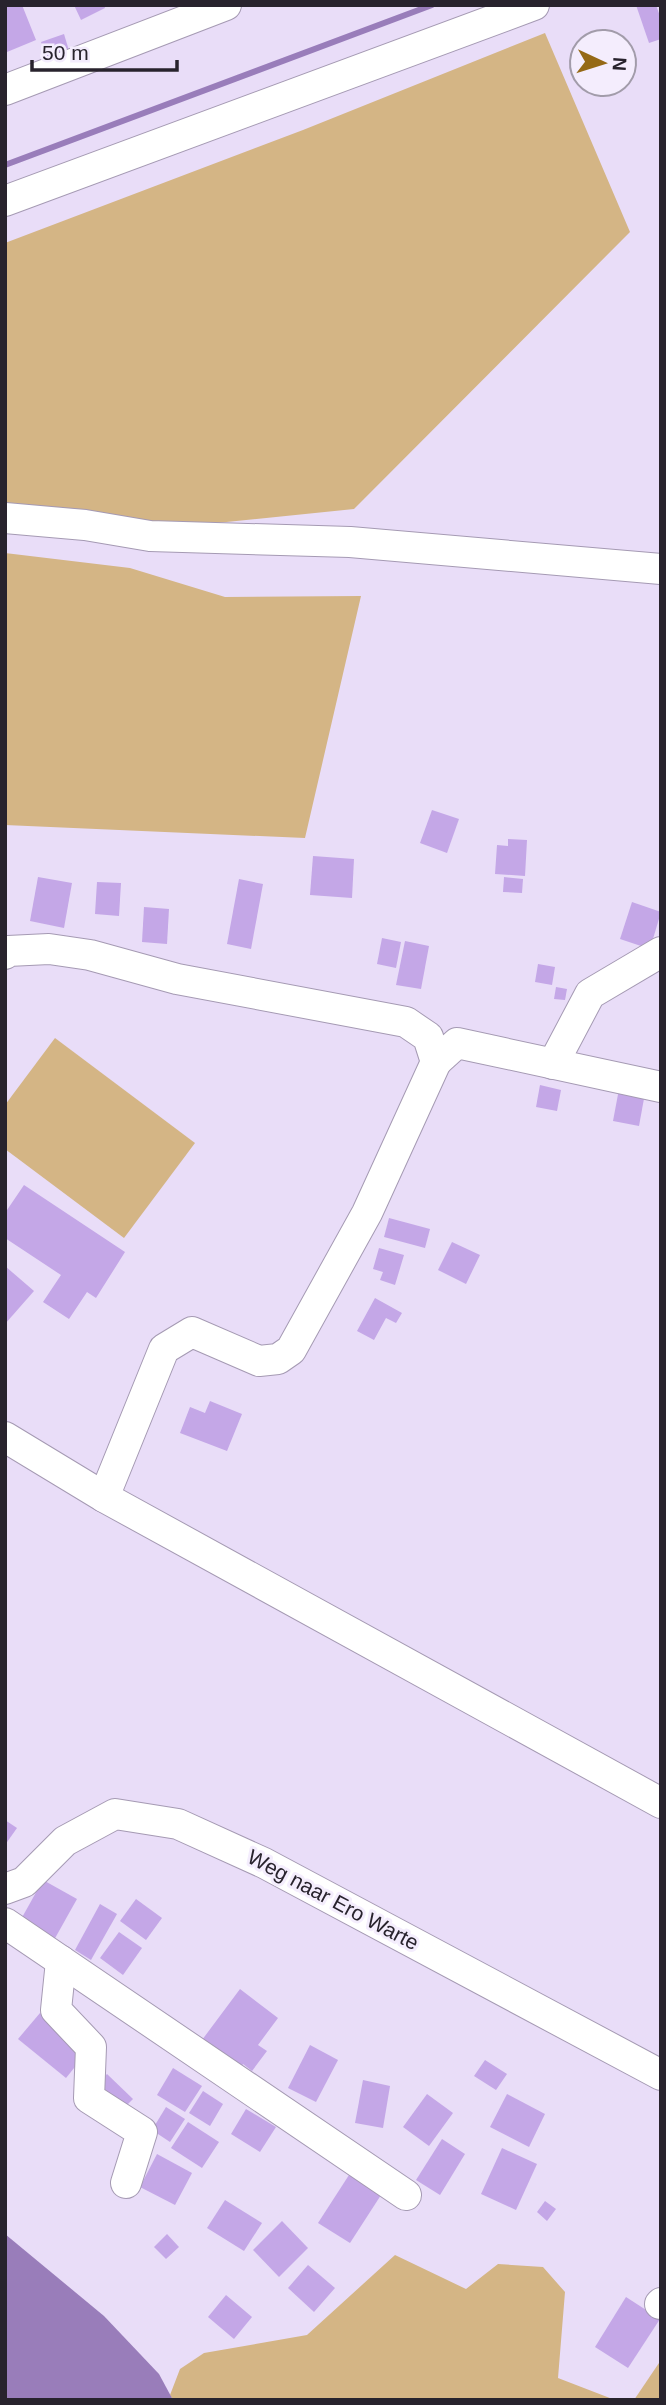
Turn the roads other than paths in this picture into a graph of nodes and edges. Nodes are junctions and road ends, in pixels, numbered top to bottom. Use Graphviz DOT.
graph roads {
  1 [pos="226,5"];
  2 [pos="534,5"];
  3 [pos="5,90"];
  4 [pos="5,201"];
  5 [pos="5,518"];
  6 [pos="661,569"];
  7 [pos="661,952"];
  8 [pos="5,954"];
  9 [pos="436,1062"];
  10 [pos="553,1064"];
  11 [pos="661,1087"];
  12 [pos="5,1437"];
  13 [pos="104,1497"];
  14 [pos="661,1803"];
  15 [pos="5,1889"];
  16 [pos="5,1923"];
  17 [pos="61,1961"];
  18 [pos="661,2075"];
  19 [pos="126,2183"];
  20 [pos="406,2195"];
  1 -- 3 [label="street"];
  2 -- 4 [label="street"];
  5 -- 6 [label="street"];
  7 -- 10 [label="street"];
  8 -- 9 [label="street"];
  9 -- 10 [label="street"];
  9 -- 13 [label="street"];
  10 -- 11 [label="street"];
  12 -- 13 [label="street"];
  13 -- 14 [label="street"];
  15 -- 18 [label="street, Weg naar Ero Warte"];
  16 -- 17 [label="street"];
  17 -- 19 [label="street"];
  17 -- 20 [label="street"];
}
